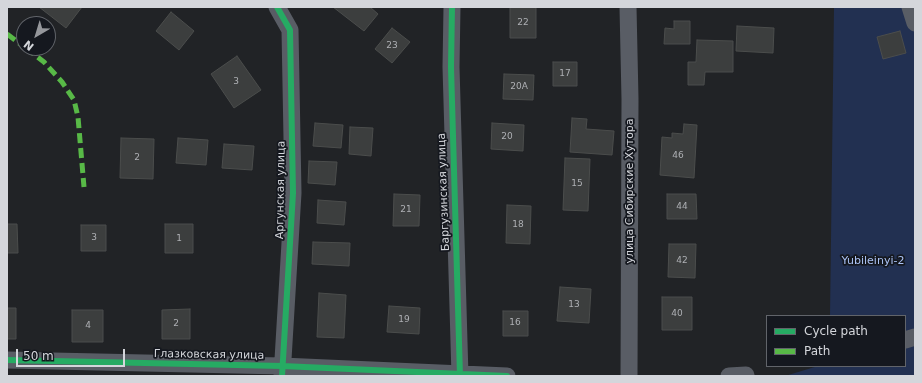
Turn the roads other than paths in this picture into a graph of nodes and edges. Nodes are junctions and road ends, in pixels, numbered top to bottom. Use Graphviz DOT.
graph roads {
  1 [pos="277,7"];
  2 [pos="452,7"];
  3 [pos="628,7"];
  4 [pos="910,7"];
  5 [pos="915,23"];
  6 [pos="7,360"];
  7 [pos="282,371"];
  8 [pos="460,375"];
  9 [pos="746,375"];
  10 [pos="507,376"];
  11 [pos="629,376"];
  12 [pos="729,376"];
  1 -- 7 [label="street, Аргунская улица"];
  2 -- 8 [label="street, Баргузинская улица"];
  3 -- 11 [label="street, улица Сибирские Хутора"];
  4 -- 5 [label="street"];
  6 -- 7 [label="street, Глазковская улица"];
  7 -- 8 [label="street, Глазковская улица"];
  8 -- 10 [label="street, Глазковская улица"];
  9 -- 12 [label="street"];
}
